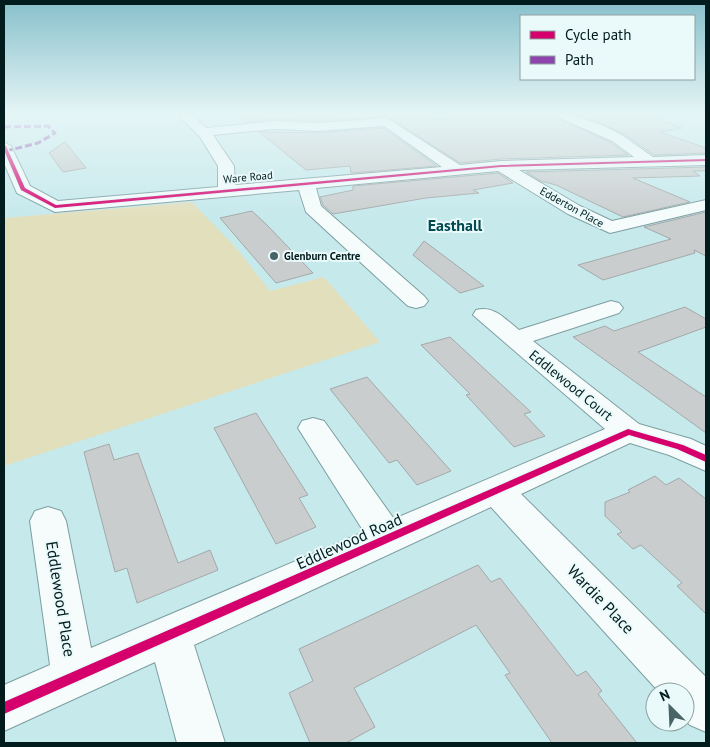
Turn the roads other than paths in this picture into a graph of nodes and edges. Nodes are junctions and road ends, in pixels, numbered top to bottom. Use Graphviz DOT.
graph roads {
  1 [pos="5,149"];
  2 [pos="214,149"];
  3 [pos="426,149"];
  4 [pos="631,149"];
  5 [pos="706,160"];
  6 [pos="649,161"];
  7 [pos="501,166"];
  8 [pos="457,170"];
  9 [pos="12,183"];
  10 [pos="306,183"];
  11 [pos="227,190"];
  12 [pos="706,205"];
  13 [pos="416,301"];
  14 [pos="611,308"];
  15 [pos="485,315"];
  16 [pos="515,339"];
  17 [pos="314,428"];
  18 [pos="628,432"];
  19 [pos="706,459"];
  20 [pos="496,490"];
  21 [pos="48,521"];
  22 [pos="388,539"];
  23 [pos="169,634"];
  24 [pos="74,676"];
  25 [pos="4,708"];
  26 [pos="706,709"];
  27 [pos="202,743"];
  1 -- 9 [label="street, Ware Road"];
  2 -- 11 [label="street"];
  3 -- 8 [label="street"];
  4 -- 6 [label="street"];
  5 -- 6 [label="street, Ware Road"];
  6 -- 7 [label="street, Ware Road"];
  7 -- 8 [label="street, Ware Road"];
  7 -- 12 [label="street, Edderton Place"];
  8 -- 10 [label="street, Ware Road"];
  9 -- 11 [label="street, Ware Road"];
  10 -- 11 [label="street, Ware Road"];
  10 -- 13 [label="street"];
  14 -- 16 [label="street, Eddlewood Court"];
  15 -- 16 [label="street, Eddlewood Court"];
  16 -- 18 [label="street, Eddlewood Court"];
  17 -- 22 [label="street"];
  18 -- 19 [label="street"];
  18 -- 20 [label="street, Eddlewood Road"];
  20 -- 22 [label="street, Eddlewood Road"];
  20 -- 26 [label="street, Wardie Place"];
  21 -- 24 [label="street, Eddlewood Place"];
  22 -- 23 [label="street, Eddlewood Road"];
  23 -- 24 [label="street, Eddlewood Road"];
  23 -- 27 [label="street"];
  24 -- 25 [label="street, Eddlewood Road"];
}
